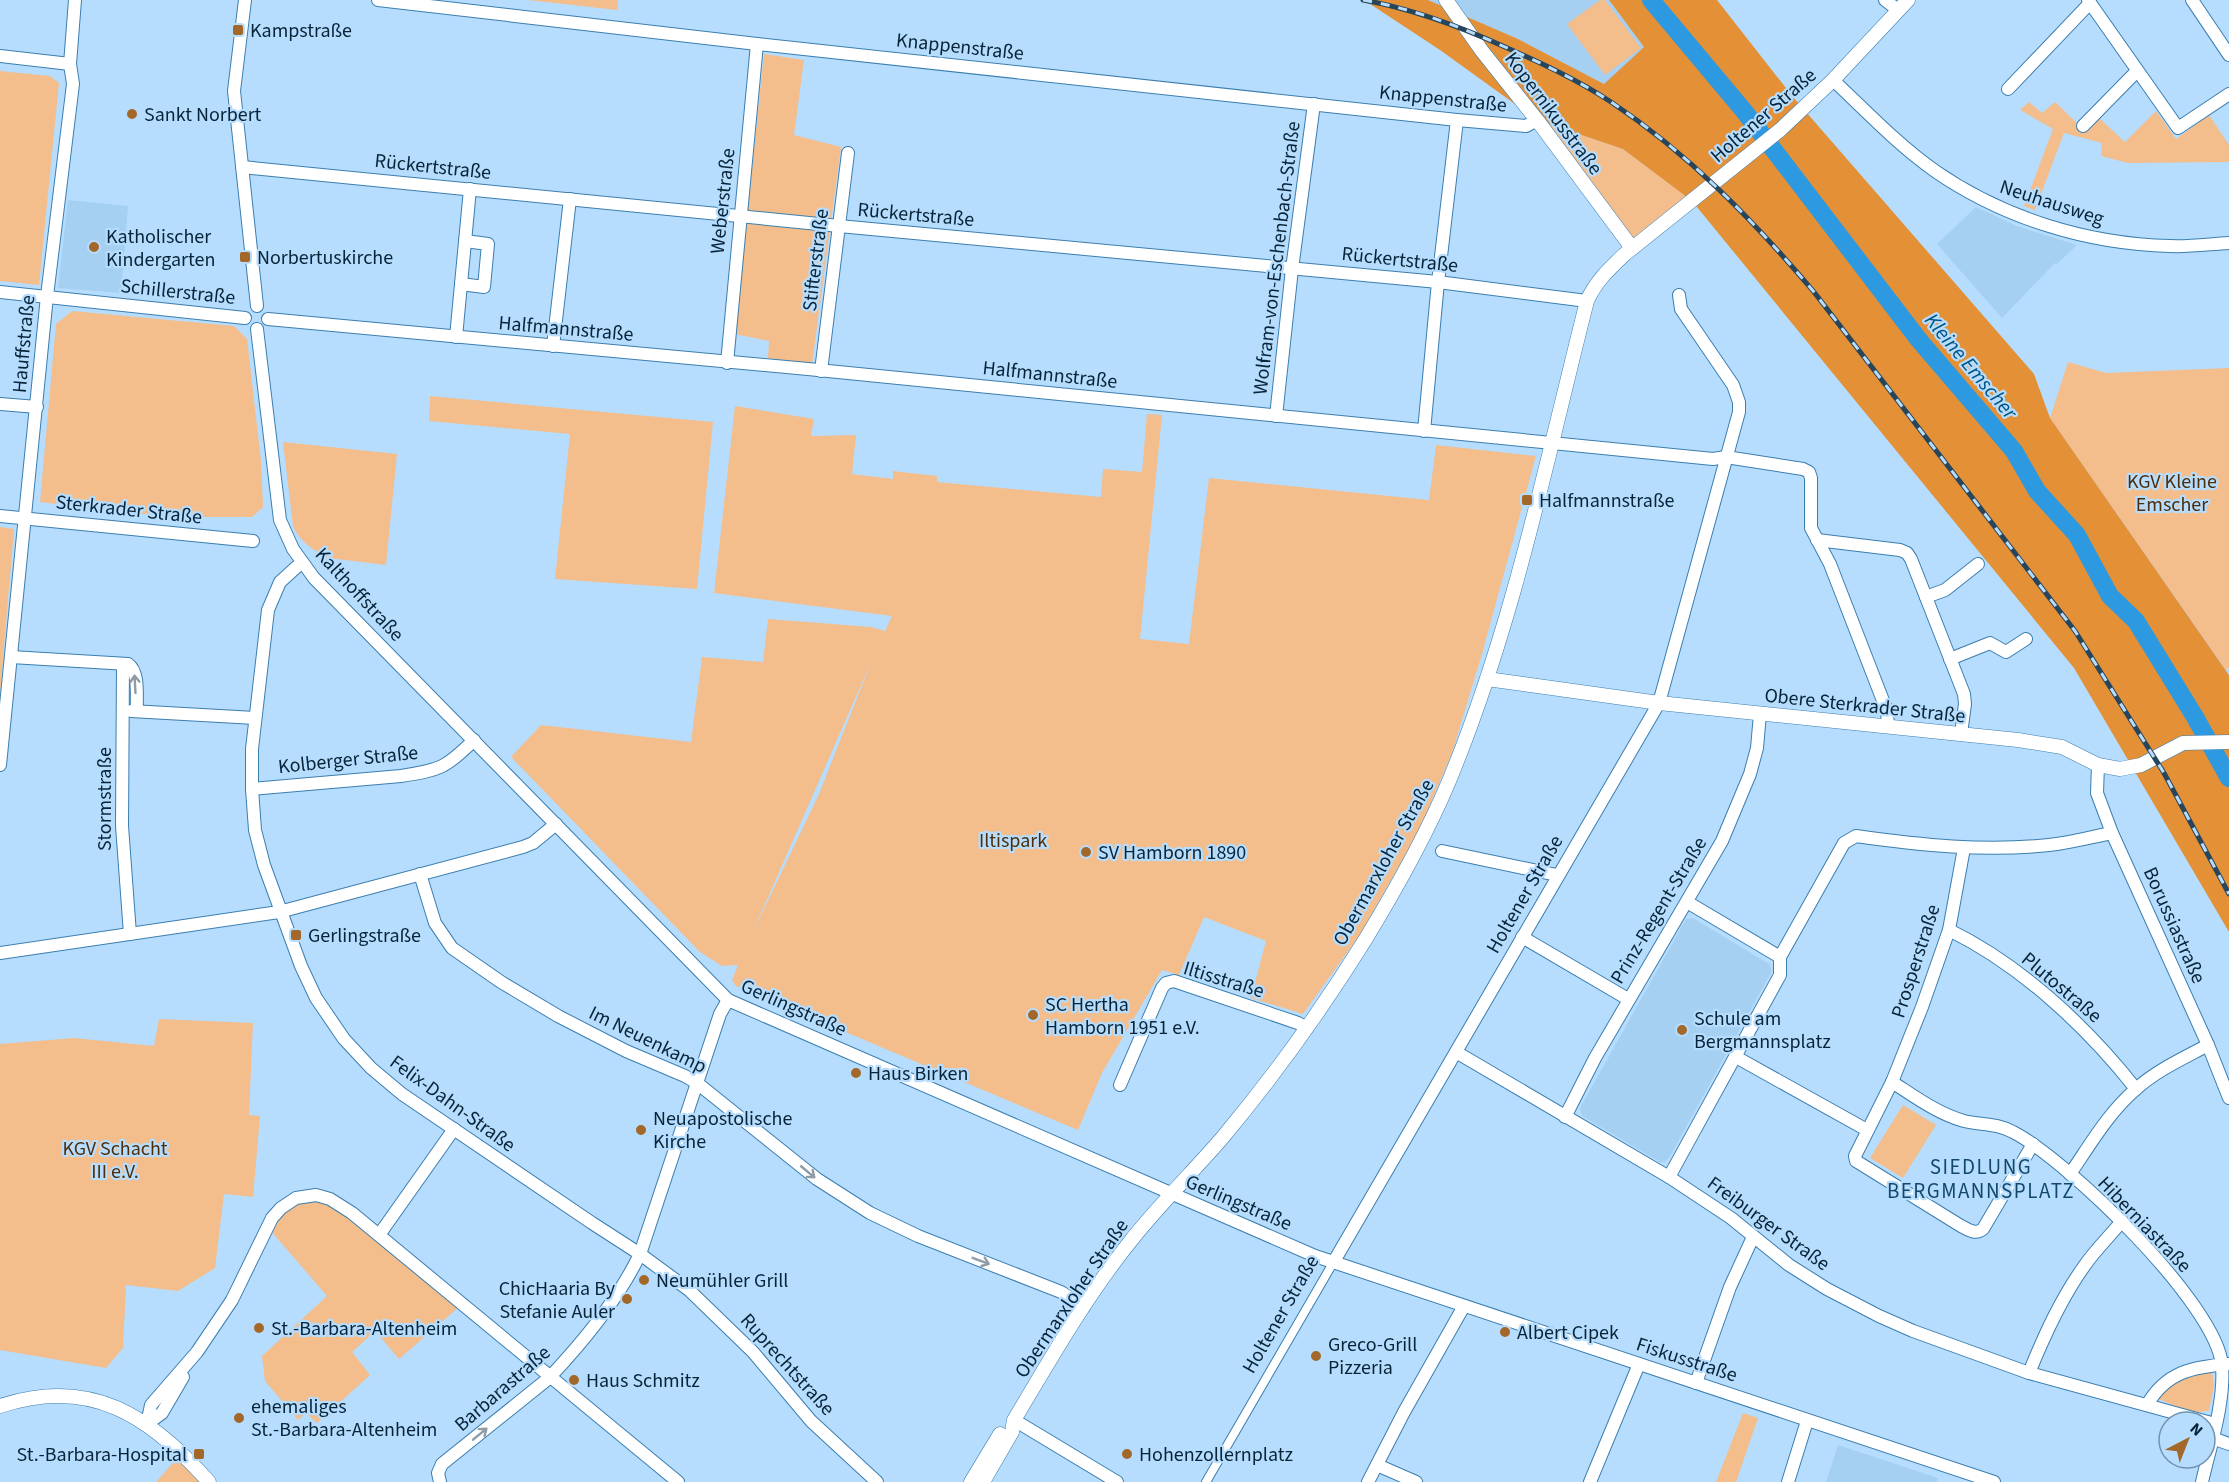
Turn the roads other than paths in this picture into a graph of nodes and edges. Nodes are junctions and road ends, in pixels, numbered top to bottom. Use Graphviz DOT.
graph roads {
  1 [pos="75,0"];
  2 [pos="245,0"];
  3 [pos="378,0"];
  4 [pos="1446,0"];
  5 [pos="1885,0"];
  6 [pos="1908,0"];
  7 [pos="2192,0"];
  8 [pos="2089,1"];
  9 [pos="1898,10"];
  10 [pos="757,44"];
  11 [pos="2229,55"];
  12 [pos="0,56"];
  13 [pos="70,64"];
  14 [pos="2137,71"];
  15 [pos="1833,80"];
  16 [pos="2008,88"];
  17 [pos="2229,94"];
  18 [pos="1314,104"];
  19 [pos="1457,120"];
  20 [pos="1537,120"];
  21 [pos="2083,126"];
  22 [pos="848,153"];
  23 [pos="242,167"];
  24 [pos="470,189"];
  25 [pos="570,199"];
  26 [pos="739,215"];
  27 [pos="839,226"];
  28 [pos="465,241"];
  29 [pos="2229,243"];
  30 [pos="1632,248"];
  31 [pos="1292,269"];
  32 [pos="1438,282"];
  33 [pos="461,285"];
  34 [pos="0,292"];
  35 [pos="1679,295"];
  36 [pos="47,296"];
  37 [pos="1587,301"];
  38 [pos="257,306"];
  39 [pos="245,318"];
  40 [pos="268,319"];
  41 [pos="257,329"];
  42 [pos="456,337"];
  43 [pos="554,346"];
  44 [pos="727,363"];
  45 [pos="821,371"];
  46 [pos="0,404"];
  47 [pos="37,407"];
  48 [pos="1276,416"];
  49 [pos="1424,431"];
  50 [pos="1550,445"];
  51 [pos="1726,457"];
  52 [pos="0,516"];
  53 [pos="26,519"];
  54 [pos="1817,540"];
  55 [pos="253,541"];
  56 [pos="302,562"];
  57 [pos="1978,564"];
  58 [pos="1926,597"];
  59 [pos="2026,639"];
  60 [pos="11,657"];
  61 [pos="1950,659"];
  62 [pos="123,664"];
  63 [pos="1487,679"];
  64 [pos="1659,703"];
  65 [pos="124,710"];
  66 [pos="137,711"];
  67 [pos="1760,714"];
  68 [pos="255,718"];
  69 [pos="1888,727"];
  70 [pos="1961,734"];
  71 [pos="474,740"];
  72 [pos="2229,742"];
  73 [pos="0,765"];
  74 [pos="2098,765"];
  75 [pos="252,789"];
  76 [pos="556,824"];
  77 [pos="2112,833"];
  78 [pos="1964,848"];
  79 [pos="1442,850"];
  80 [pos="420,874"];
  81 [pos="1557,875"];
  82 [pos="1687,902"];
  83 [pos="279,912"];
  84 [pos="1949,930"];
  85 [pos="130,934"];
  86 [pos="1522,937"];
  87 [pos="0,953"];
  88 [pos="1780,957"];
  89 [pos="1628,999"];
  90 [pos="728,1000"];
  91 [pos="1307,1028"];
  92 [pos="2208,1045"];
  93 [pos="1456,1052"];
  94 [pos="1736,1057"];
  95 [pos="1892,1082"];
  96 [pos="697,1083"];
  97 [pos="1120,1085"];
  98 [pos="2136,1089"];
  99 [pos="2229,1098"];
  100 [pos="1565,1117"];
  101 [pos="454,1128"];
  102 [pos="1867,1130"];
  103 [pos="2033,1144"];
  104 [pos="2070,1174"];
  105 [pos="1669,1176"];
  106 [pos="1172,1194"];
  107 [pos="2122,1221"];
  108 [pos="379,1235"];
  109 [pos="1753,1237"];
  110 [pos="640,1254"];
  111 [pos="1333,1263"];
  112 [pos="1464,1306"];
  113 [pos="1084,1307"];
  114 [pos="1639,1364"];
  115 [pos="2226,1365"];
  116 [pos="2029,1373"];
  117 [pos="549,1377"];
  118 [pos="1696,1383"];
  119 [pos="2147,1405"];
  120 [pos="0,1406"];
  121 [pos="2165,1410"];
  122 [pos="2217,1413"];
  123 [pos="1014,1420"];
  124 [pos="1807,1421"];
  125 [pos="147,1424"];
  126 [pos="1377,1466"];
  127 [pos="439,1478"];
  128 [pos="210,1482"];
  129 [pos="678,1482"];
  130 [pos="877,1482"];
  131 [pos="971,1482"];
  132 [pos="983,1482"];
  133 [pos="1117,1482"];
  134 [pos="1206,1482"];
  135 [pos="1368,1482"];
  136 [pos="1416,1482"];
  137 [pos="1590,1482"];
  138 [pos="1788,1482"];
  139 [pos="1994,1482"];
  1 -- 13 [label="street, Hauffstraße"];
  2 -- 23 [label="street"];
  3 -- 10 [label="street, Knappenstraße"];
  4 -- 20 [label="street, Kopernikusstraße"];
  5 -- 9 [label="street"];
  6 -- 9 [label="street, Holtener Straße"];
  7 -- 11 [label="street"];
  8 -- 14 [label="street"];
  8 -- 16 [label="street"];
  9 -- 15 [label="street, Holtener Straße"];
  10 -- 18 [label="street, Knappenstraße"];
  10 -- 26 [label="street, Weberstraße"];
  12 -- 13 [label="street"];
  13 -- 36 [label="street, Hauffstraße"];
  14 -- 17 [label="street"];
  14 -- 21 [label="street"];
  15 -- 29 [label="street, Neuhausweg"];
  15 -- 30 [label="street, Holtener Straße"];
  18 -- 19 [label="street, Knappenstraße"];
  18 -- 31 [label="street, Wolfram-von-Eschenbach-Straße"];
  19 -- 20 [label="street, Knappenstraße"];
  19 -- 32 [label="street"];
  20 -- 30 [label="street, Kopernikusstraße"];
  22 -- 27 [label="street, Stifterstraße"];
  23 -- 24 [label="street, Rückertstraße"];
  23 -- 38 [label="street"];
  24 -- 25 [label="street, Rückertstraße"];
  24 -- 28 [label="street"];
  25 -- 26 [label="street, Rückertstraße"];
  25 -- 43 [label="street"];
  26 -- 27 [label="street, Rückertstraße"];
  26 -- 44 [label="street, Weberstraße"];
  27 -- 31 [label="street, Rückertstraße"];
  27 -- 45 [label="street, Stifterstraße"];
  28 -- 33 [label="street"];
  28 -- 33 [label="street"];
  30 -- 37 [label="street, Obermarxloher Straße"];
  31 -- 32 [label="street, Rückertstraße"];
  31 -- 48 [label="street, Wolfram-von-Eschenbach-Straße"];
  32 -- 37 [label="street, Rückertstraße"];
  32 -- 49 [label="street"];
  33 -- 42 [label="street"];
  34 -- 36 [label="street, Schillerstraße"];
  35 -- 51 [label="street, Holtener Straße"];
  36 -- 39 [label="street, Schillerstraße"];
  36 -- 47 [label="street, Hauffstraße"];
  37 -- 50 [label="street, Obermarxloher Straße"];
  38 -- 39 [label="street"];
  38 -- 40 [label="street"];
  39 -- 41 [label="street"];
  40 -- 41 [label="street"];
  40 -- 42 [label="street, Halfmannstraße"];
  41 -- 56 [label="street, Kalthoffstraße"];
  42 -- 43 [label="street, Halfmannstraße"];
  43 -- 44 [label="street, Halfmannstraße"];
  44 -- 45 [label="street, Halfmannstraße"];
  45 -- 48 [label="street, Halfmannstraße"];
  46 -- 47 [label="street"];
  47 -- 53 [label="street, Hauffstraße"];
  48 -- 49 [label="street, Halfmannstraße"];
  49 -- 50 [label="street, Halfmannstraße"];
  50 -- 51 [label="street, Halfmannstraße"];
  50 -- 63 [label="street, Obermarxloher Straße"];
  51 -- 54 [label="street, Halfmannstraße"];
  51 -- 64 [label="street, Holtener Straße"];
  52 -- 53 [label="street, Sterkrader Straße"];
  53 -- 55 [label="street, Sterkrader Straße"];
  53 -- 60 [label="street, Hauffstraße"];
  54 -- 58 [label="street"];
  54 -- 69 [label="street, Halfmannstraße"];
  56 -- 68 [label="street, Felix-Dahn-Straße"];
  56 -- 71 [label="street, Kalthoffstraße"];
  57 -- 58 [label="street"];
  58 -- 61 [label="street"];
  59 -- 61 [label="street"];
  60 -- 62 [label="street"];
  60 -- 73 [label="street, Hauffstraße"];
  61 -- 70 [label="street"];
  62 -- 65 [label="street, Stormstraße"];
  66 -- 62 [label="street, one-way"];
  63 -- 64 [label="street, Obere Sterkrader Straße"];
  63 -- 91 [label="street, Obermarxloher Straße"];
  64 -- 67 [label="street, Obere Sterkrader Straße"];
  64 -- 81 [label="street, Holtener Straße"];
  65 -- 66 [label="street"];
  65 -- 85 [label="street, Stormstraße"];
  66 -- 68 [label="street"];
  67 -- 69 [label="street, Obere Sterkrader Straße"];
  67 -- 82 [label="street, Prinz-Regent-Straße"];
  68 -- 75 [label="street, Felix-Dahn-Straße"];
  69 -- 70 [label="street, Obere Sterkrader Straße"];
  70 -- 74 [label="street, Obere Sterkrader Straße"];
  71 -- 75 [label="street, Kolberger Straße"];
  71 -- 76 [label="street, Kalthoffstraße"];
  72 -- 74 [label="street, Obere Sterkrader Straße"];
  74 -- 77 [label="street, Borussiastraße"];
  75 -- 83 [label="street, Felix-Dahn-Straße"];
  76 -- 80 [label="street"];
  76 -- 90 [label="street, Gerlingstraße"];
  77 -- 78 [label="street"];
  77 -- 92 [label="street, Borussiastraße"];
  78 -- 84 [label="street, Prosperstraße"];
  78 -- 88 [label="street"];
  79 -- 81 [label="street"];
  80 -- 83 [label="street"];
  80 -- 96 [label="street, Im Neuenkamp"];
  81 -- 86 [label="street, Holtener Straße"];
  82 -- 88 [label="street"];
  82 -- 89 [label="street, Prinz-Regent-Straße"];
  83 -- 85 [label="street"];
  83 -- 101 [label="street, Felix-Dahn-Straße"];
  84 -- 95 [label="street, Prosperstraße"];
  84 -- 98 [label="street, Plutostraße"];
  85 -- 87 [label="street"];
  86 -- 89 [label="street"];
  86 -- 93 [label="street, Holtener Straße"];
  88 -- 94 [label="street"];
  89 -- 100 [label="street, Prinz-Regent-Straße"];
  90 -- 96 [label="street, Barbarastraße"];
  90 -- 106 [label="street, Gerlingstraße"];
  91 -- 97 [label="street, Iltisstraße"];
  91 -- 106 [label="street, Obermarxloher Straße"];
  92 -- 98 [label="street"];
  92 -- 99 [label="street, Borussiastraße"];
  93 -- 100 [label="street, Freiburger Straße"];
  93 -- 111 [label="street, Holtener Straße"];
  94 -- 102 [label="street"];
  94 -- 105 [label="street"];
  95 -- 102 [label="street, Prosperstraße"];
  95 -- 103 [label="street, Hiberniastraße"];
  96 -- 110 [label="street, Barbarastraße"];
  96 -- 113 [label="street, Im Neuenkamp, one-way"];
  98 -- 104 [label="street"];
  100 -- 105 [label="street, Freiburger Straße"];
  101 -- 108 [label="street"];
  101 -- 110 [label="street, Felix-Dahn-Straße"];
  102 -- 103 [label="street, Prosperstraße"];
  103 -- 104 [label="street, Hiberniastraße"];
  104 -- 107 [label="street, Hiberniastraße"];
  105 -- 109 [label="street, Freiburger Straße"];
  106 -- 111 [label="street, Gerlingstraße"];
  106 -- 113 [label="street, Obermarxloher Straße"];
  107 -- 115 [label="street, Hiberniastraße"];
  107 -- 116 [label="street"];
  108 -- 117 [label="street"];
  108 -- 125 [label="street"];
  109 -- 116 [label="street, Freiburger Straße"];
  109 -- 118 [label="street"];
  110 -- 117 [label="street, Barbarastraße"];
  110 -- 130 [label="street, Ruprechtstraße"];
  111 -- 112 [label="street, Fiskusstraße"];
  111 -- 134 [label="street, Holtener Straße"];
  112 -- 114 [label="street, Fiskusstraße"];
  112 -- 126 [label="street"];
  113 -- 123 [label="street, Obermarxloher Straße"];
  114 -- 118 [label="street, Fiskusstraße"];
  114 -- 137 [label="street"];
  115 -- 119 [label="street"];
  115 -- 122 [label="street"];
  116 -- 119 [label="street, Freiburger Straße"];
  127 -- 117 [label="street, Barbarastraße, one-way"];
  117 -- 129 [label="street"];
  118 -- 124 [label="street, Fiskusstraße"];
  119 -- 121 [label="street, Freiburger Straße"];
  120 -- 125 [label="street"];
  123 -- 131 [label="street, Obermarxloher Straße"];
  123 -- 132 [label="street, Obermarxloher Straße"];
  123 -- 133 [label="street"];
  124 -- 138 [label="street"];
  124 -- 139 [label="street, Fiskusstraße"];
  125 -- 128 [label="street"];
  126 -- 135 [label="street"];
  126 -- 136 [label="street"];
}
